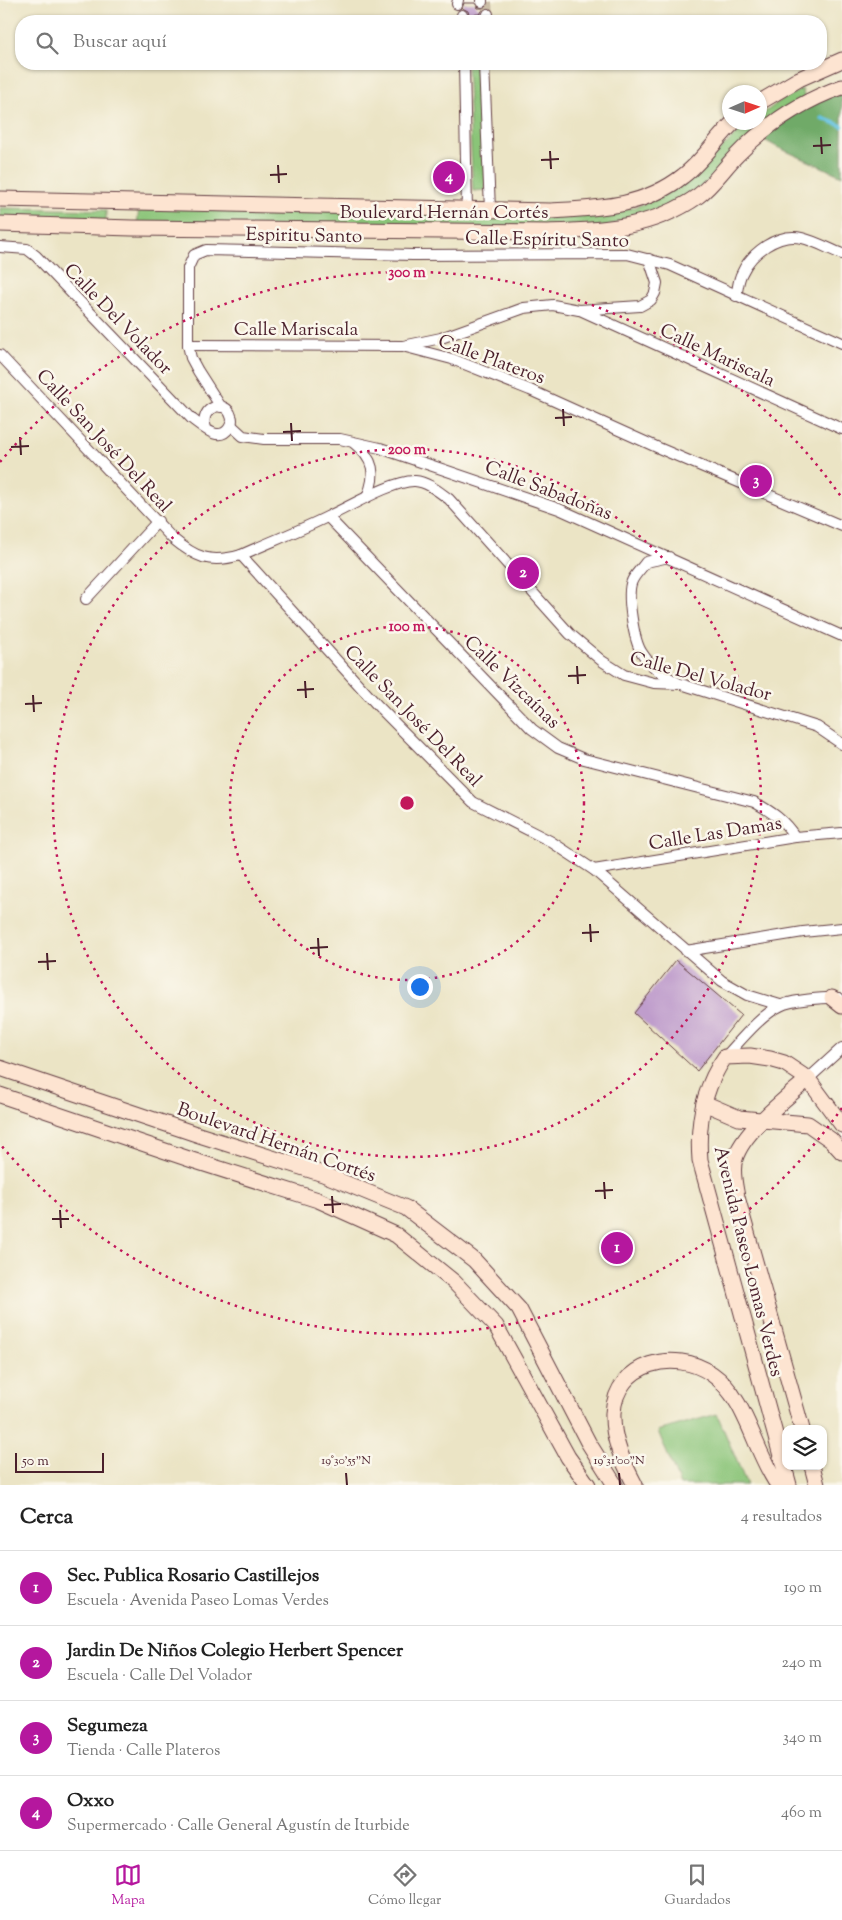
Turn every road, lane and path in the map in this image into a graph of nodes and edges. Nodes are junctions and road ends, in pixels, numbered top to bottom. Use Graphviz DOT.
graph roads {
  1 [pos="842,60"];
  2 [pos="827,67"];
  3 [pos="464,70"];
  4 [pos="484,70"];
  5 [pos="820,70"];
  6 [pos="800,79"];
  7 [pos="836,89"];
  8 [pos="767,98"];
  9 [pos="809,101"];
  10 [pos="727,130"];
  11 [pos="0,199"];
  12 [pos="110,203"];
  13 [pos="134,204"];
  14 [pos="467,210"];
  15 [pos="490,210"];
  16 [pos="0,224"];
  17 [pos="108,227"];
  18 [pos="132,228"];
  19 [pos="0,246"];
  20 [pos="413,254"];
  21 [pos="842,254"];
  22 [pos="649,259"];
  23 [pos="736,296"];
  24 [pos="579,310"];
  25 [pos="842,344"];
  26 [pos="188,345"];
  27 [pos="403,346"];
  28 [pos="0,355"];
  29 [pos="221,407"];
  30 [pos="231,425"];
  31 [pos="206,428"];
  32 [pos="842,429"];
  33 [pos="352,441"];
  34 [pos="367,497"];
  35 [pos="328,517"];
  36 [pos="158,521"];
  37 [pos="842,526"];
  38 [pos="241,555"];
  39 [pos="669,557"];
  40 [pos="86,599"];
  41 [pos="842,636"];
  42 [pos="681,684"];
  43 [pos="842,744"];
  44 [pos="842,833"];
  45 [pos="795,837"];
  46 [pos="594,870"];
  47 [pos="842,928"];
  48 [pos="686,951"];
  49 [pos="839,1001"];
  50 [pos="780,1005"];
  51 [pos="842,1048"];
  52 [pos="725,1057"];
  53 [pos="0,1068"];
  54 [pos="808,1078"];
  55 [pos="0,1095"];
  56 [pos="704,1103"];
  57 [pos="763,1121"];
  58 [pos="842,1126"];
  59 [pos="198,1135"];
  60 [pos="228,1144"];
  61 [pos="842,1152"];
  62 [pos="192,1160"];
  63 [pos="220,1169"];
  64 [pos="801,1425"];
  65 [pos="813,1470"];
  66 [pos="588,1485"];
  67 [pos="615,1485"];
  68 [pos="634,1485"];
  69 [pos="778,1485"];
  70 [pos="789,1485"];
  71 [pos="817,1485"];
  1 -- 2 [label="main road"];
  3 -- 14 [label="street"];
  4 -- 15 [label="street"];
  5 -- 6 [label="main road"];
  5 -- 7 [label="main road"];
  6 -- 8 [label="main road"];
  6 -- 9 [label="main road"];
  7 -- 9 [label="main road, Boulevard Hernán Cortés"];
  9 -- 18 [label="main road, Boulevard Hernán Cortés"];
  10 -- 15 [label="main road, Boulevard Hernán Cortés"];
  11 -- 12 [label="main road, Boulevard Hernán Cortés"];
  12 -- 13 [label="main road, Boulevard Hernán Cortés"];
  12 -- 17 [label="main road"];
  13 -- 14 [label="main road, Boulevard Hernán Cortés"];
  13 -- 18 [label="main road"];
  14 -- 15 [label="main road, Boulevard Hernán Cortés"];
  16 -- 17 [label="main road, Boulevard Hernán Cortés"];
  17 -- 18 [label="main road, Boulevard Hernán Cortés"];
  19 -- 31 [label="street, Calle Del Volador"];
  20 -- 22 [label="street, Calle Espíritu Santo"];
  20 -- 26 [label="street, Espiritu Santo"];
  21 -- 23 [label="street"];
  22 -- 23 [label="street, Calle Espíritu Santo"];
  22 -- 24 [label="street, Calle Plateros"];
  23 -- 25 [label="street, Calle Espíritu Santo"];
  24 -- 27 [label="street, Calle Plateros"];
  24 -- 32 [label="street, Calle Mariscala"];
  26 -- 27 [label="street, Calle Mariscala"];
  26 -- 29 [label="street"];
  27 -- 37 [label="street, Calle Plateros"];
  28 -- 36 [label="street, Calle San José Del Real"];
  29 -- 30 [label="street"];
  29 -- 31 [label="street"];
  30 -- 31 [label="street"];
  30 -- 33 [label="street, Calle Sabadoñas"];
  33 -- 34 [label="street"];
  33 -- 39 [label="street, Calle Sabadoñas"];
  34 -- 35 [label="street, Calle Del Volador"];
  34 -- 42 [label="street, Calle Del Volador"];
  35 -- 38 [label="street, Calle San José Del Real"];
  35 -- 45 [label="street, Calle Vizcaínas"];
  36 -- 38 [label="street, Calle San José Del Real"];
  36 -- 40 [label="street"];
  38 -- 46 [label="street, Calle San José Del Real"];
  39 -- 41 [label="street, Calle Sabadoñas"];
  39 -- 42 [label="street"];
  42 -- 43 [label="street, Calle Del Volador"];
  44 -- 45 [label="street, Calle Las Damas"];
  45 -- 46 [label="street, Calle Las Damas"];
  46 -- 48 [label="street, Calle San José Del Real"];
  47 -- 48 [label="street"];
  48 -- 50 [label="street, Calle San José Del Real"];
  49 -- 50 [label="street"];
  50 -- 52 [label="street, Avenida Paseo Lomas Verdes"];
  51 -- 54 [label="street, Avenida Paseo Lomas Verdes"];
  52 -- 54 [label="main road"];
  52 -- 56 [label="main road, Avenida Paseo Lomas Verdes"];
  53 -- 59 [label="main road, Boulevard Hernán Cortés"];
  54 -- 57 [label="main road, Avenida Paseo Lomas Verdes"];
  54 -- 58 [label="main road"];
  55 -- 62 [label="main road"];
  56 -- 57 [label="main road"];
  56 -- 70 [label="main road, Avenida Paseo Lomas Verdes"];
  57 -- 61 [label="main road"];
  57 -- 64 [label="main road, Avenida Paseo Lomas Verdes"];
  59 -- 60 [label="main road, Boulevard Hernán Cortés"];
  59 -- 62 [label="main road"];
  60 -- 63 [label="main road"];
  60 -- 67 [label="main road, Boulevard Hernán Cortés"];
  62 -- 63 [label="main road"];
  63 -- 66 [label="main road"];
  65 -- 71 [label="main road"];
  68 -- 69 [label="main road"];
}
